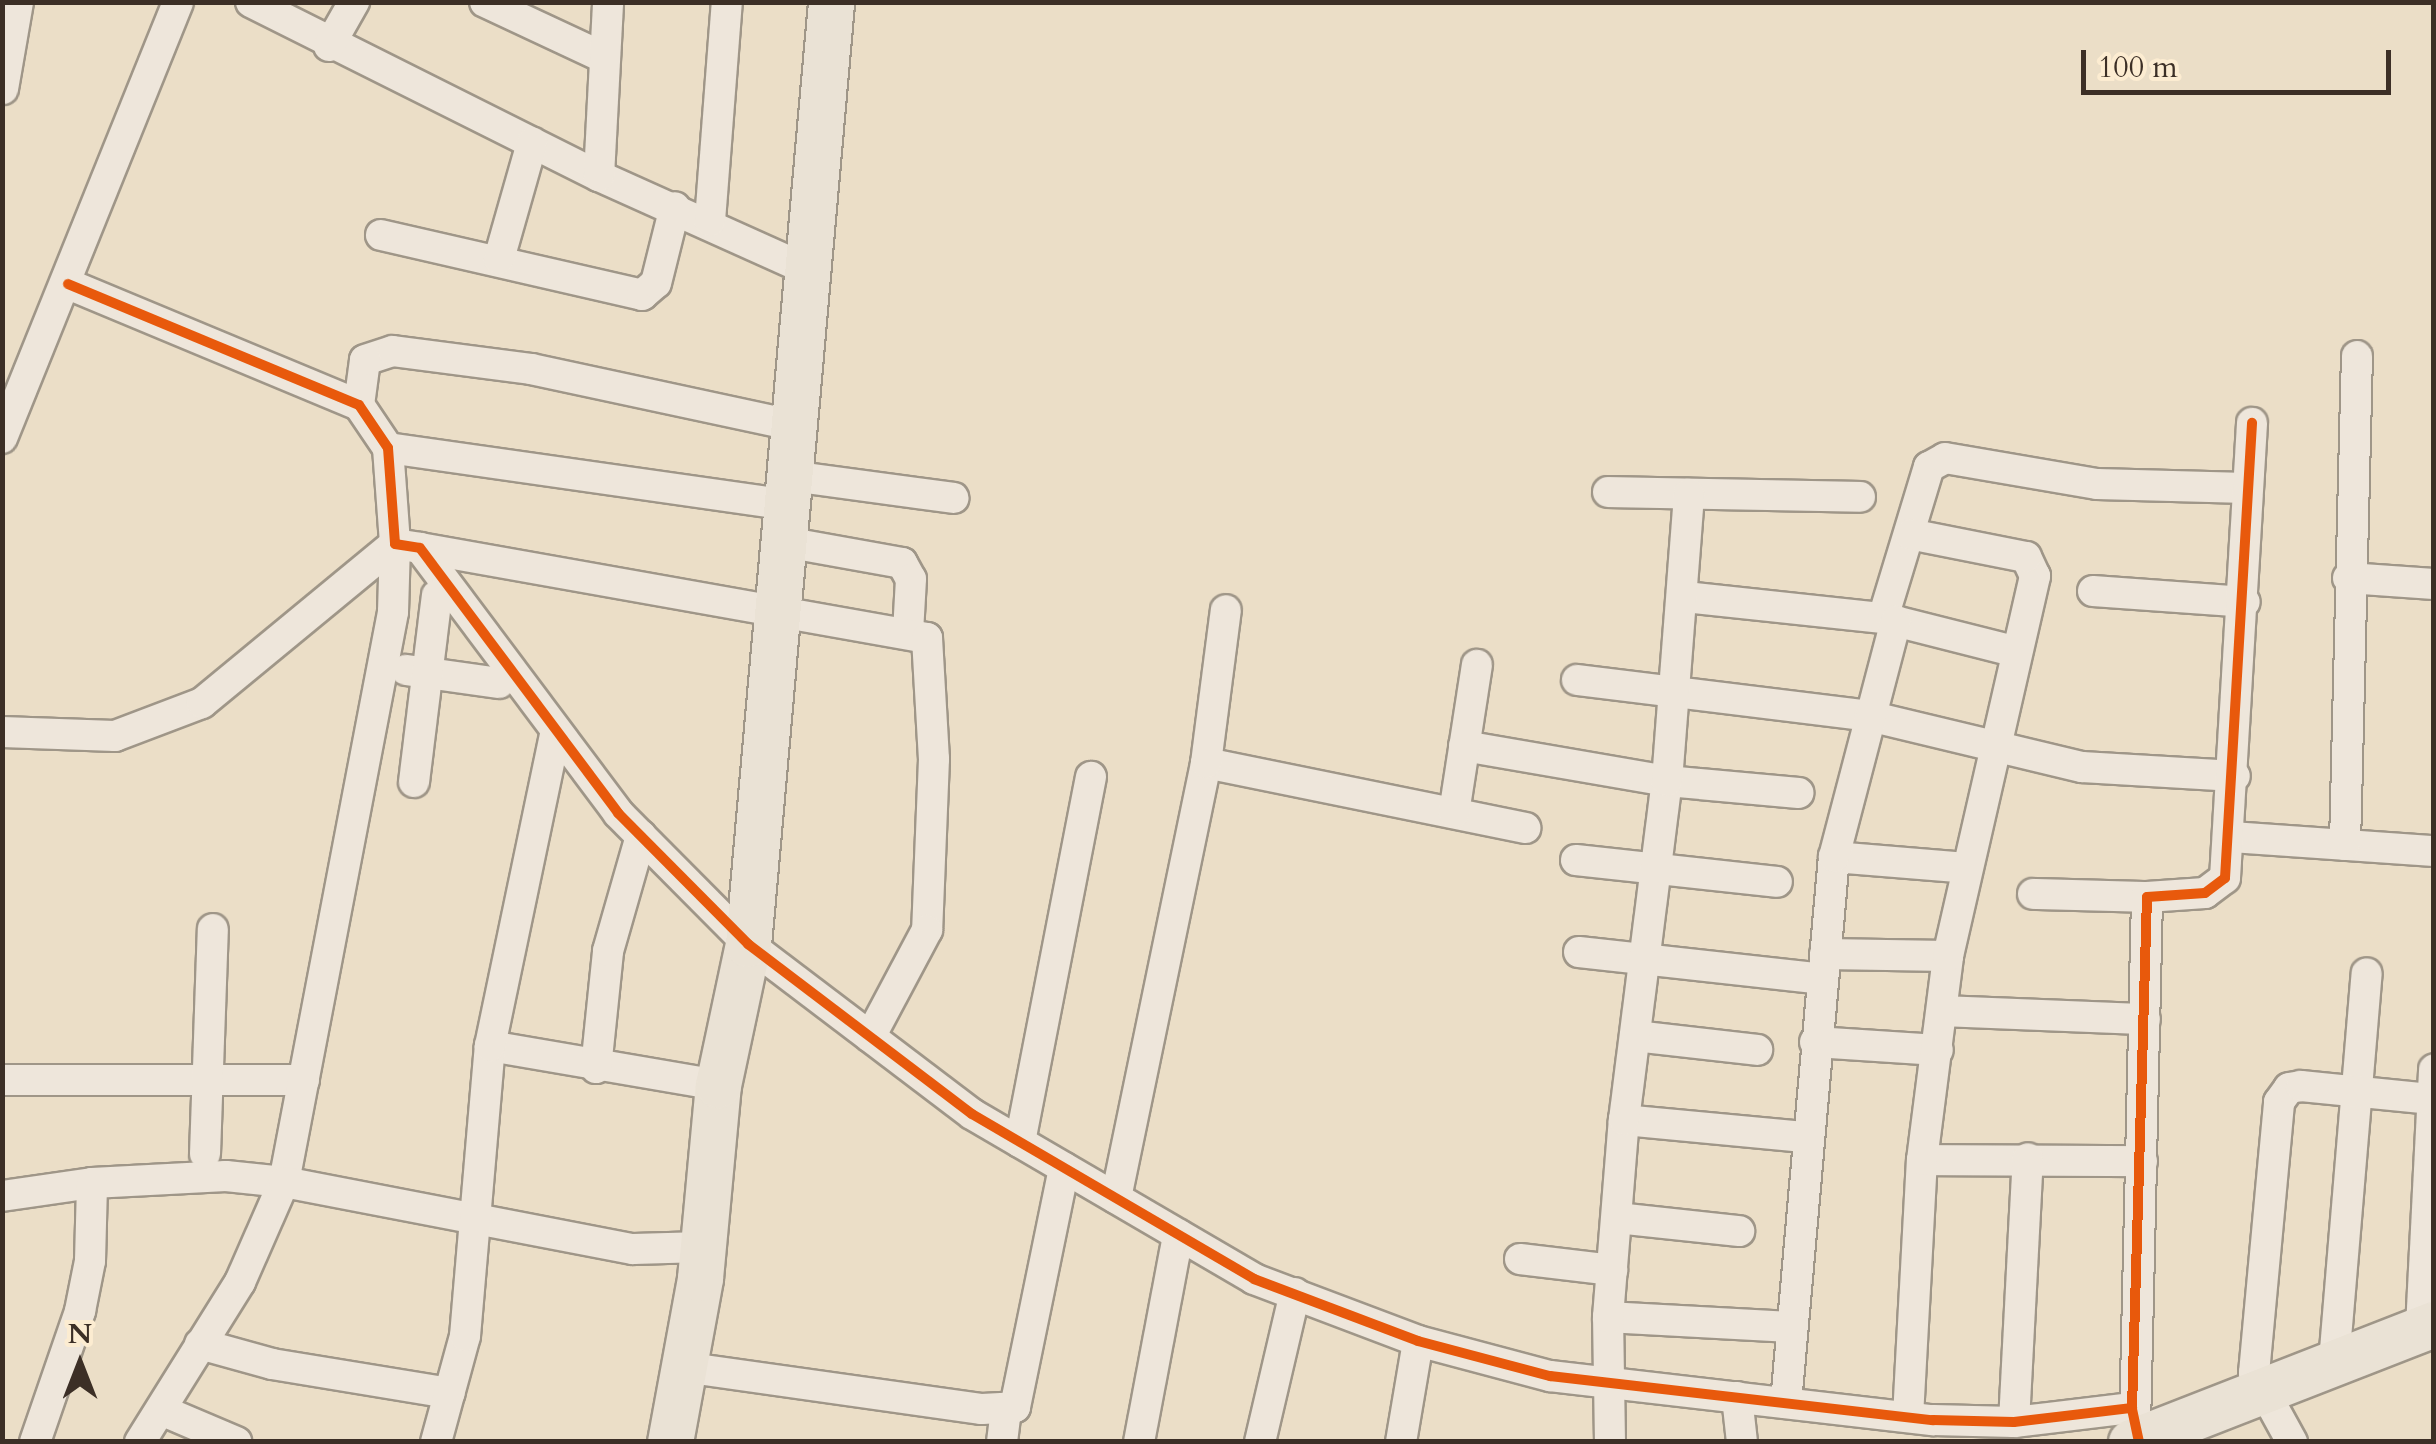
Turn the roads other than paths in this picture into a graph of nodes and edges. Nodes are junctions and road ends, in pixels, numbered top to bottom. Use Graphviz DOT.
graph roads {
  1 [pos="18,2"];
  2 [pos="178,2"];
  3 [pos="252,2"];
  4 [pos="354,2"];
  5 [pos="485,2"];
  6 [pos="608,2"];
  7 [pos="727,2"];
  8 [pos="831,2"];
  9 [pos="329,46"];
  10 [pos="605,58"];
  11 [pos="4,89"];
  12 [pos="532,143"];
  13 [pos="599,176"];
  14 [pos="674,207"];
  15 [pos="710,221"];
  16 [pos="380,235"];
  17 [pos="499,259"];
  18 [pos="810,271"];
  19 [pos="68,284"];
  20 [pos="2357,356"];
  21 [pos="359,405"];
  22 [pos="2252,423"];
  23 [pos="796,426"];
  24 [pos="2,438"];
  25 [pos="388,448"];
  26 [pos="2247,488"];
  27 [pos="1608,492"];
  28 [pos="1690,494"];
  29 [pos="1860,497"];
  30 [pos="954,498"];
  31 [pos="788,508"];
  32 [pos="1910,534"];
  33 [pos="408,546"];
  34 [pos="2348,578"];
  35 [pos="2434,584"];
  36 [pos="2093,591"];
  37 [pos="436,595"];
  38 [pos="1686,597"];
  39 [pos="2245,602"];
  40 [pos="778,609"];
  41 [pos="1226,610"];
  42 [pos="1889,620"];
  43 [pos="908,632"];
  44 [pos="2013,650"];
  45 [pos="1476,665"];
  46 [pos="383,666"];
  47 [pos="425,672"];
  48 [pos="1578,680"];
  49 [pos="500,682"];
  50 [pos="1673,692"];
  51 [pos="1870,716"];
  52 [pos="2,732"];
  53 [pos="555,736"];
  54 [pos="1464,746"];
  55 [pos="1992,746"];
  56 [pos="1206,763"];
  57 [pos="2235,776"];
  58 [pos="1090,777"];
  59 [pos="1668,781"];
  60 [pos="414,782"];
  61 [pos="1798,793"];
  62 [pos="1454,814"];
  63 [pos="1526,828"];
  64 [pos="641,836"];
  65 [pos="2232,837"];
  66 [pos="2345,846"];
  67 [pos="2434,851"];
  68 [pos="1834,857"];
  69 [pos="1576,860"];
  70 [pos="1967,868"];
  71 [pos="1656,871"];
  72 [pos="1778,882"];
  73 [pos="2033,894"];
  74 [pos="2147,897"];
  75 [pos="212,929"];
  76 [pos="748,944"];
  77 [pos="1580,952"];
  78 [pos="1948,956"];
  79 [pos="1645,960"];
  80 [pos="1824,967"];
  81 [pos="2367,973"];
  82 [pos="1944,1011"];
  83 [pos="2146,1019"];
  84 [pos="1636,1036"];
  85 [pos="870,1037"];
  86 [pos="1816,1042"];
  87 [pos="490,1046"];
  88 [pos="1756,1050"];
  89 [pos="1938,1050"];
  90 [pos="596,1068"];
  91 [pos="204,1079"];
  92 [pos="2,1080"];
  93 [pos="304,1080"];
  94 [pos="2432,1084"];
  95 [pos="718,1086"];
  96 [pos="2358,1092"];
  97 [pos="1624,1120"];
  98 [pos="1805,1136"];
  99 [pos="1020,1142"];
  100 [pos="206,1154"];
  101 [pos="2028,1158"];
  102 [pos="1922,1160"];
  103 [pos="2142,1161"];
  104 [pos="1064,1168"];
  105 [pos="284,1182"];
  106 [pos="92,1183"];
  107 [pos="2,1196"];
  108 [pos="1116,1198"];
  109 [pos="1617,1218"];
  110 [pos="472,1219"];
  111 [pos="1740,1231"];
  112 [pos="1178,1235"];
  113 [pos="703,1246"];
  114 [pos="1520,1259"];
  115 [pos="1612,1270"];
  116 [pos="1295,1292"];
  117 [pos="1608,1317"];
  118 [pos="1790,1327"];
  119 [pos="2430,1332"];
  120 [pos="1418,1341"];
  121 [pos="200,1344"];
  122 [pos="2334,1362"];
  123 [pos="683,1367"];
  124 [pos="1606,1383"];
  125 [pos="450,1393"];
  126 [pos="1737,1398"];
  127 [pos="1786,1403"];
  128 [pos="160,1410"];
  129 [pos="2274,1414"];
  130 [pos="1908,1417"];
  131 [pos="2014,1422"];
  132 [pos="1004,1426"];
  133 [pos="2135,1432"];
  134 [pos="35,1442"];
  135 [pos="140,1442"];
  136 [pos="236,1442"];
  137 [pos="436,1442"];
  138 [pos="670,1442"];
  139 [pos="1140,1442"];
  140 [pos="1260,1442"];
  141 [pos="1401,1442"];
  142 [pos="1610,1442"];
  143 [pos="1742,1442"];
  144 [pos="2183,1442"];
  1 -- 11 [label="street"];
  2 -- 19 [label="street"];
  3 -- 9 [label="street"];
  4 -- 9 [label="street"];
  5 -- 10 [label="street"];
  6 -- 10 [label="street"];
  7 -- 15 [label="street"];
  8 -- 18 [label="highway"];
  9 -- 12 [label="street"];
  10 -- 13 [label="street"];
  12 -- 13 [label="street"];
  12 -- 17 [label="street"];
  13 -- 14 [label="street"];
  14 -- 15 [label="street"];
  14 -- 17 [label="street"];
  15 -- 18 [label="street"];
  16 -- 17 [label="street"];
  18 -- 23 [label="highway"];
  19 -- 21 [label="street"];
  19 -- 24 [label="street"];
  20 -- 34 [label="street"];
  21 -- 23 [label="street"];
  21 -- 25 [label="street"];
  22 -- 26 [label="street"];
  23 -- 31 [label="highway"];
  25 -- 31 [label="street"];
  25 -- 33 [label="street"];
  26 -- 32 [label="street"];
  26 -- 39 [label="street"];
  27 -- 28 [label="street"];
  28 -- 29 [label="street"];
  28 -- 38 [label="street"];
  30 -- 31 [label="street"];
  31 -- 40 [label="highway"];
  31 -- 43 [label="street"];
  32 -- 42 [label="street"];
  32 -- 44 [label="street"];
  33 -- 40 [label="street"];
  33 -- 46 [label="street"];
  33 -- 52 [label="street"];
  33 -- 53 [label="street"];
  34 -- 35 [label="street"];
  34 -- 66 [label="street"];
  36 -- 39 [label="street"];
  37 -- 47 [label="street"];
  38 -- 42 [label="street"];
  38 -- 50 [label="street"];
  39 -- 57 [label="street"];
  40 -- 43 [label="street"];
  40 -- 76 [label="highway"];
  41 -- 56 [label="street"];
  42 -- 44 [label="street"];
  42 -- 51 [label="street"];
  43 -- 85 [label="street"];
  44 -- 55 [label="street"];
  45 -- 54 [label="street"];
  46 -- 47 [label="street"];
  46 -- 93 [label="street"];
  47 -- 49 [label="street"];
  47 -- 60 [label="street"];
  48 -- 50 [label="street"];
  50 -- 51 [label="street"];
  50 -- 59 [label="street"];
  51 -- 55 [label="street"];
  51 -- 68 [label="street"];
  53 -- 64 [label="street"];
  53 -- 87 [label="street"];
  54 -- 59 [label="street"];
  54 -- 62 [label="street"];
  55 -- 57 [label="street"];
  55 -- 70 [label="street"];
  56 -- 62 [label="street"];
  56 -- 108 [label="street"];
  57 -- 65 [label="street"];
  58 -- 99 [label="street"];
  59 -- 61 [label="street"];
  59 -- 71 [label="street"];
  62 -- 63 [label="street"];
  64 -- 76 [label="street"];
  64 -- 90 [label="street"];
  65 -- 66 [label="street"];
  65 -- 74 [label="street"];
  66 -- 67 [label="street"];
  68 -- 70 [label="street"];
  68 -- 80 [label="street"];
  69 -- 71 [label="street"];
  70 -- 78 [label="street"];
  71 -- 72 [label="street"];
  71 -- 79 [label="street"];
  73 -- 74 [label="street"];
  74 -- 83 [label="street"];
  75 -- 91 [label="street"];
  76 -- 85 [label="street"];
  76 -- 95 [label="highway"];
  77 -- 79 [label="street"];
  78 -- 80 [label="street"];
  78 -- 82 [label="street"];
  79 -- 80 [label="street"];
  79 -- 84 [label="street"];
  80 -- 86 [label="street"];
  81 -- 96 [label="street"];
  82 -- 83 [label="street"];
  82 -- 89 [label="street"];
  83 -- 103 [label="street"];
  84 -- 88 [label="street"];
  84 -- 97 [label="street"];
  85 -- 99 [label="street"];
  86 -- 89 [label="street"];
  86 -- 98 [label="street"];
  87 -- 90 [label="street"];
  87 -- 110 [label="street"];
  89 -- 102 [label="street"];
  90 -- 95 [label="street"];
  91 -- 92 [label="street"];
  91 -- 93 [label="street"];
  91 -- 100 [label="street"];
  93 -- 105 [label="street"];
  94 -- 96 [label="street"];
  94 -- 119 [label="street"];
  95 -- 113 [label="highway"];
  96 -- 122 [label="street"];
  96 -- 129 [label="street"];
  97 -- 98 [label="street"];
  97 -- 109 [label="street"];
  98 -- 118 [label="street"];
  99 -- 104 [label="street"];
  101 -- 102 [label="street"];
  101 -- 103 [label="street"];
  101 -- 131 [label="street"];
  102 -- 130 [label="street"];
  103 -- 133 [label="street"];
  104 -- 108 [label="street"];
  104 -- 132 [label="street"];
  105 -- 106 [label="street"];
  105 -- 110 [label="street"];
  105 -- 121 [label="street"];
  106 -- 107 [label="street"];
  106 -- 134 [label="street"];
  108 -- 112 [label="street"];
  109 -- 111 [label="street"];
  109 -- 115 [label="street"];
  110 -- 113 [label="street"];
  110 -- 125 [label="street"];
  112 -- 116 [label="street"];
  112 -- 139 [label="street"];
  113 -- 123 [label="highway"];
  114 -- 115 [label="street"];
  115 -- 117 [label="street"];
  116 -- 120 [label="street"];
  116 -- 140 [label="street"];
  117 -- 118 [label="street"];
  117 -- 124 [label="street"];
  118 -- 127 [label="street"];
  119 -- 122 [label="highway"];
  119 -- 129 [label="highway"];
  120 -- 124 [label="street"];
  120 -- 141 [label="street"];
  121 -- 125 [label="street"];
  121 -- 128 [label="street"];
  122 -- 129 [label="highway"];
  123 -- 132 [label="street"];
  123 -- 138 [label="highway"];
  124 -- 126 [label="street"];
  124 -- 142 [label="street"];
  125 -- 137 [label="street"];
  126 -- 127 [label="street"];
  126 -- 143 [label="street"];
  127 -- 130 [label="street"];
  128 -- 135 [label="street"];
  128 -- 136 [label="street"];
  129 -- 133 [label="highway"];
  129 -- 144 [label="highway"];
  130 -- 131 [label="street"];
  131 -- 133 [label="street"];
}
